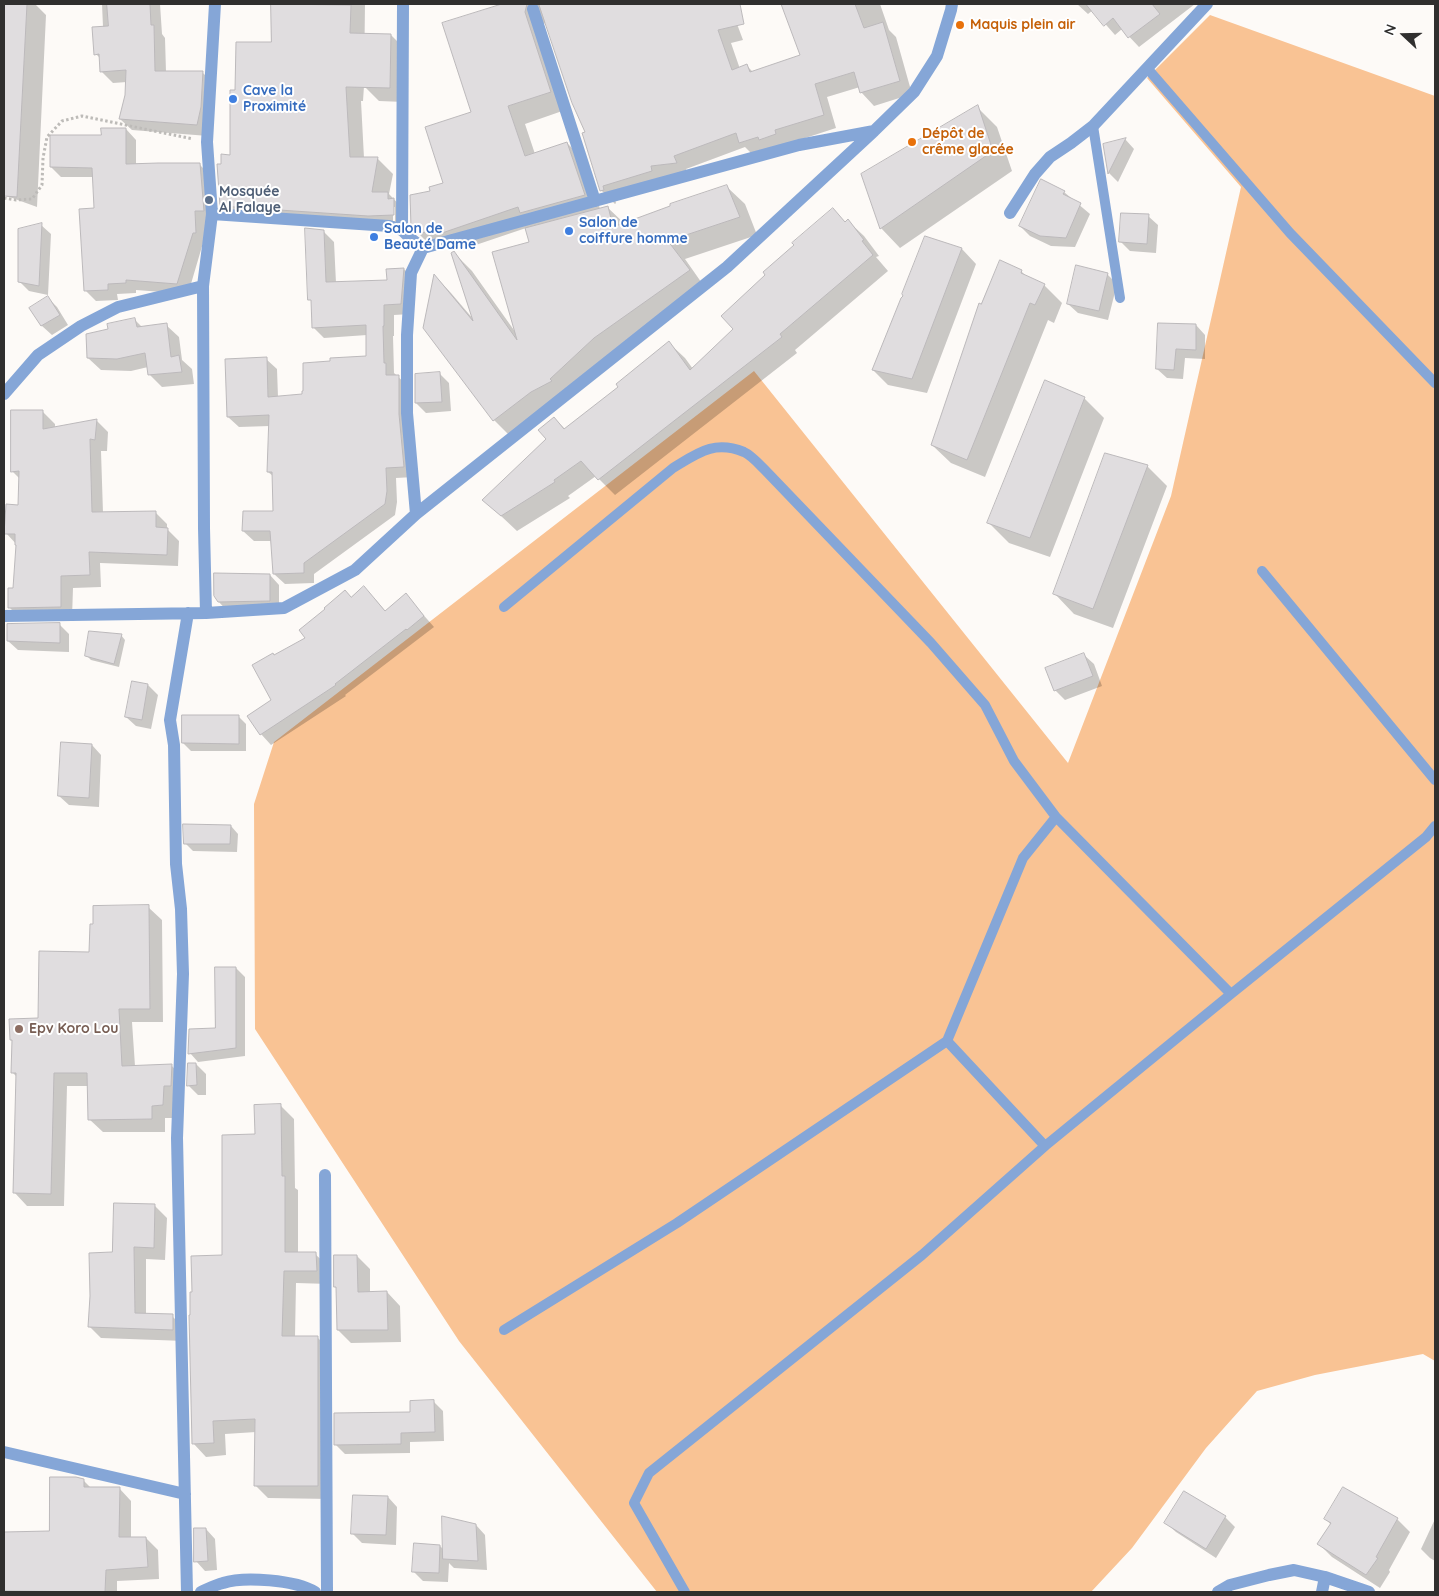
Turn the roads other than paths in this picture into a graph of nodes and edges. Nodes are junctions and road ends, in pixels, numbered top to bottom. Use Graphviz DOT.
graph roads {
  1 [pos="215,4"];
  2 [pos="403,4"];
  3 [pos="952,4"];
  4 [pos="1207,4"];
  5 [pos="533,9"];
  6 [pos="1146,68"];
  7 [pos="1093,126"];
  8 [pos="874,131"];
  9 [pos="595,201"];
  10 [pos="1010,213"];
  11 [pos="212,214"];
  12 [pos="402,230"];
  13 [pos="423,248"];
  14 [pos="203,286"];
  15 [pos="1120,298"];
  16 [pos="1435,382"];
  17 [pos="4,394"];
  18 [pos="416,514"];
  19 [pos="1262,571"];
  20 [pos="504,607"];
  21 [pos="188,614"];
  22 [pos="206,614"];
  23 [pos="4,616"];
  24 [pos="1435,780"];
  25 [pos="1056,817"];
  26 [pos="1435,826"];
  27 [pos="1230,994"];
  28 [pos="947,1040"];
  29 [pos="1045,1146"];
  30 [pos="325,1175"];
  31 [pos="504,1330"];
  32 [pos="4,1452"];
  33 [pos="185,1494"];
  34 [pos="1325,1577"];
  35 [pos="187,1592"];
  36 [pos="201,1592"];
  37 [pos="315,1592"];
  38 [pos="327,1592"];
  39 [pos="685,1592"];
  40 [pos="1218,1592"];
  41 [pos="1322,1592"];
  42 [pos="1369,1592"];
  1 -- 11 [label="street"];
  2 -- 12 [label="street"];
  3 -- 8 [label="street"];
  4 -- 6 [label="street"];
  5 -- 9 [label="street"];
  6 -- 7 [label="street"];
  6 -- 16 [label="lane"];
  7 -- 10 [label="street"];
  7 -- 15 [label="lane"];
  8 -- 9 [label="street"];
  8 -- 18 [label="street"];
  9 -- 13 [label="street"];
  11 -- 12 [label="street"];
  11 -- 14 [label="street"];
  12 -- 13 [label="street"];
  13 -- 18 [label="street"];
  14 -- 17 [label="street"];
  14 -- 22 [label="street"];
  18 -- 22 [label="street"];
  19 -- 24 [label="lane"];
  20 -- 25 [label="lane"];
  21 -- 22 [label="street"];
  21 -- 23 [label="street"];
  21 -- 33 [label="street"];
  25 -- 27 [label="lane"];
  25 -- 28 [label="lane"];
  26 -- 27 [label="lane"];
  27 -- 29 [label="lane"];
  28 -- 29 [label="lane"];
  28 -- 31 [label="lane"];
  29 -- 39 [label="lane"];
  30 -- 38 [label="street"];
  32 -- 33 [label="street"];
  33 -- 35 [label="street"];
  34 -- 40 [label="street"];
  34 -- 41 [label="street"];
  34 -- 42 [label="street"];
  36 -- 37 [label="street"];
}
